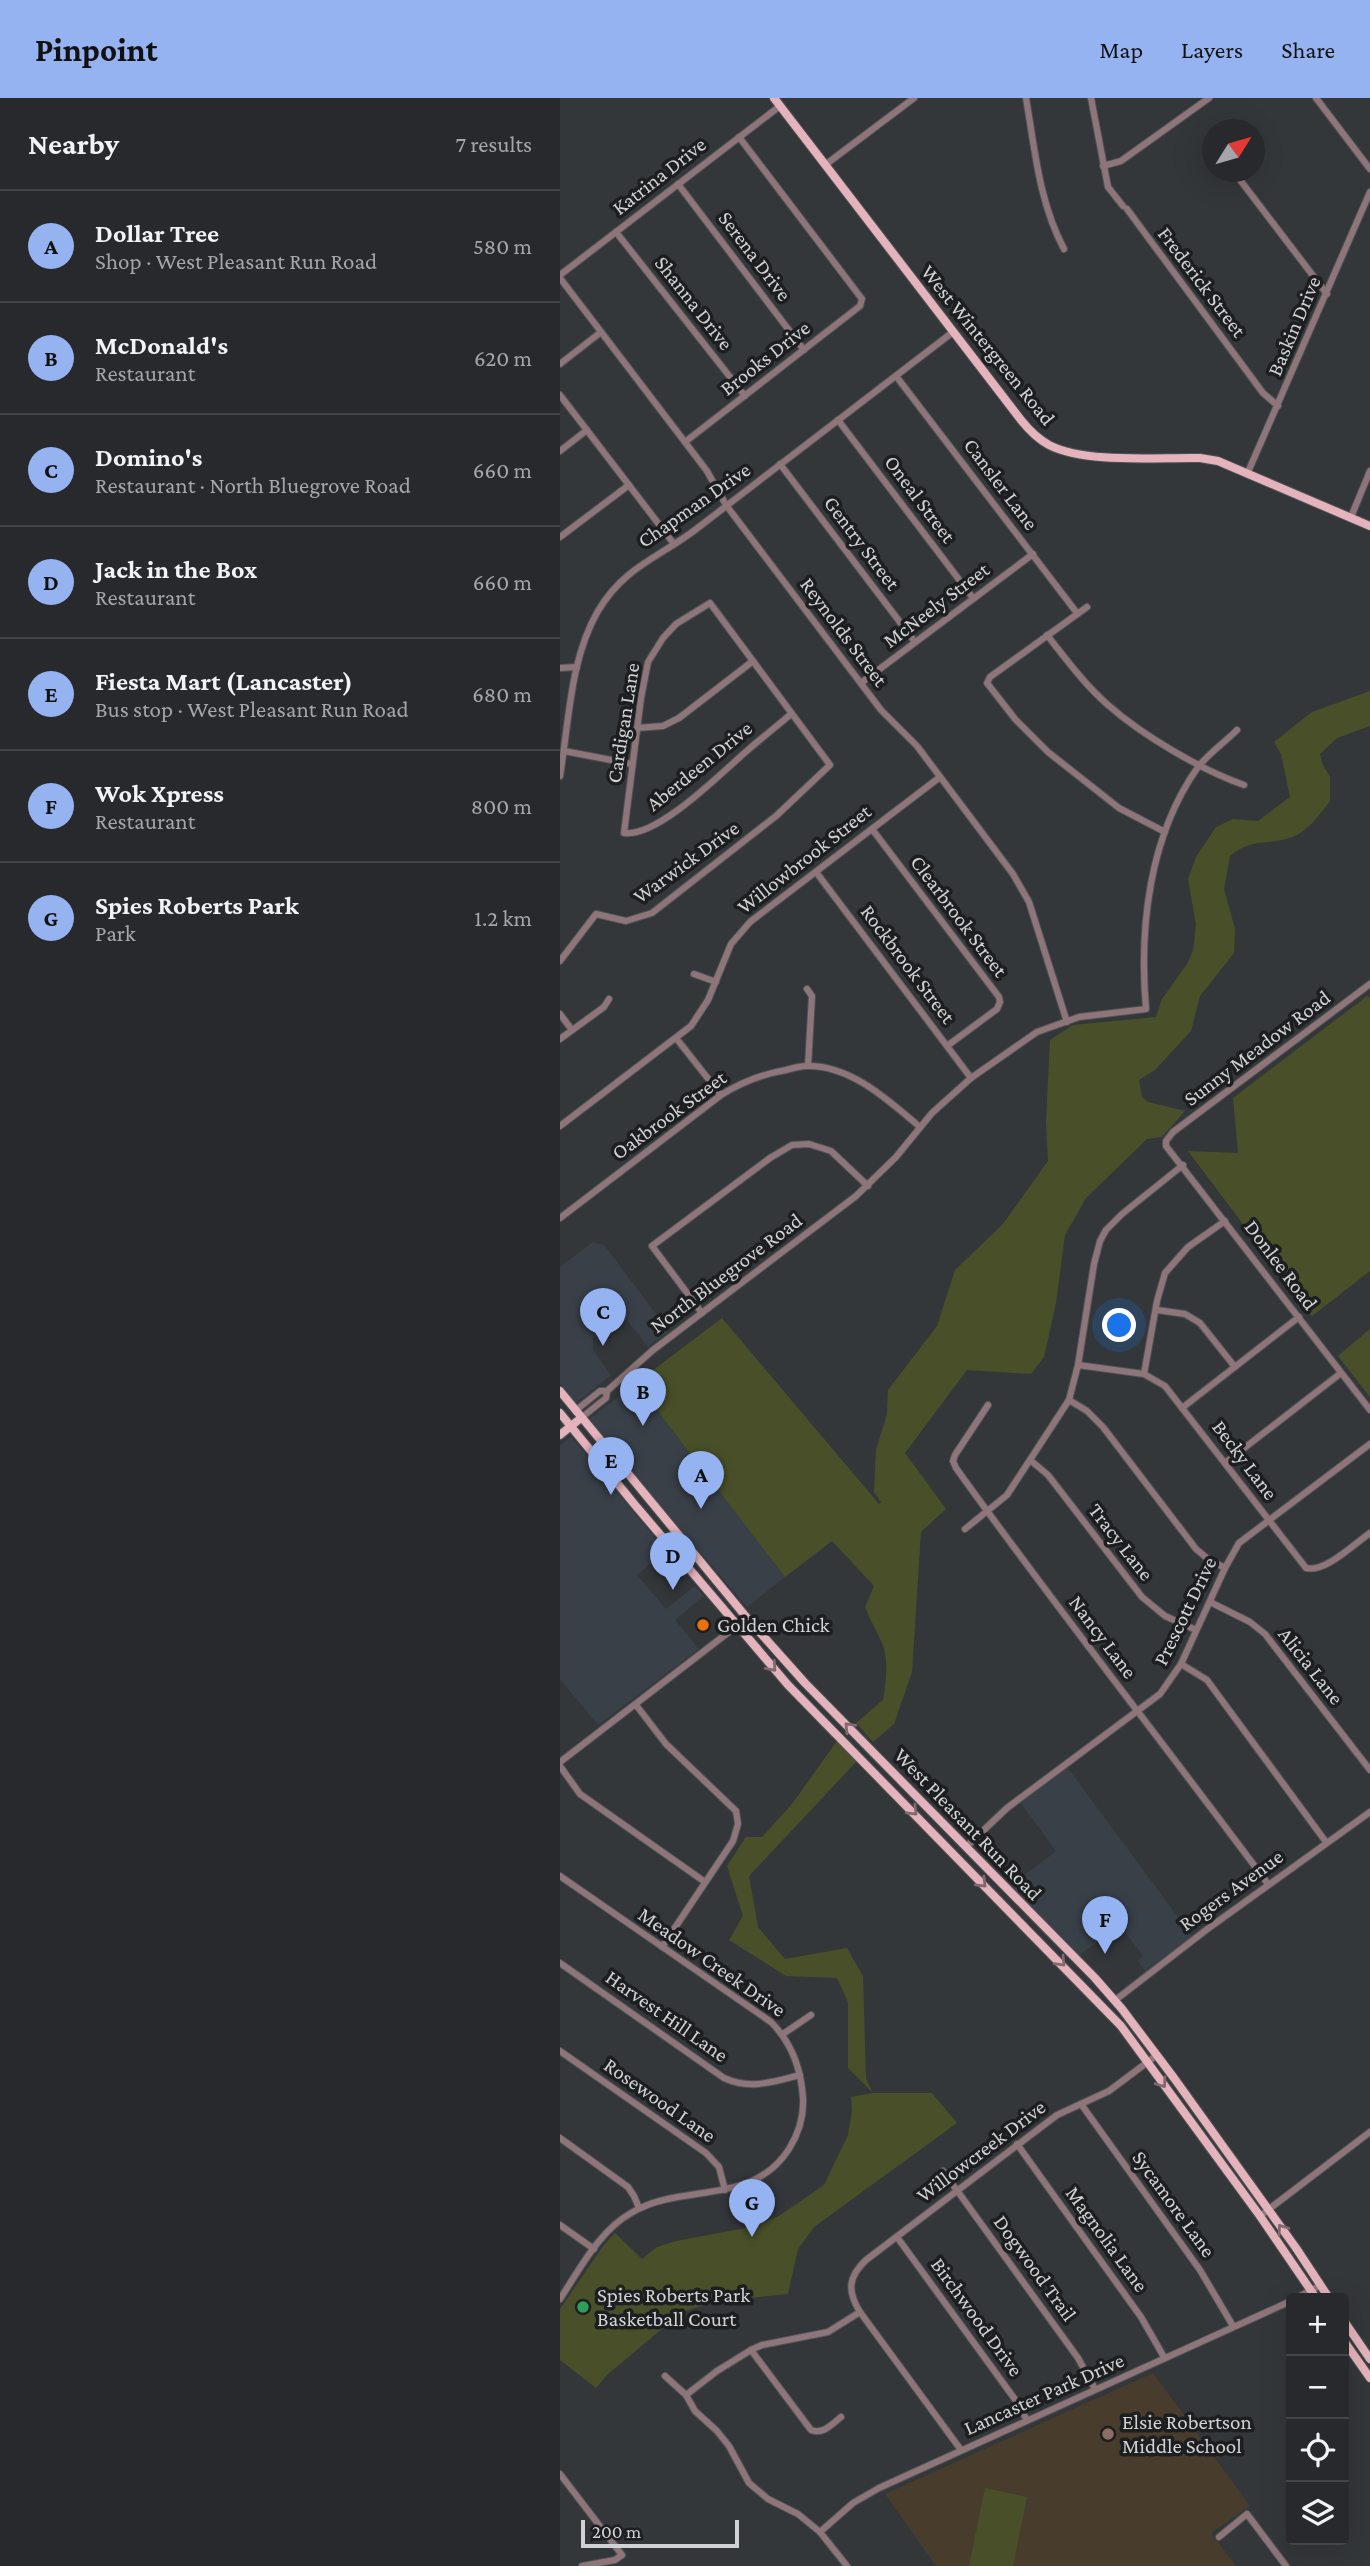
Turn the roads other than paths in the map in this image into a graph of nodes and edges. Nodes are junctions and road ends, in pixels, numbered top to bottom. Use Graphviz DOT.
graph roads {
  1 [pos="774,98"];
  2 [pos="914,98"];
  3 [pos="1026,98"];
  4 [pos="1091,98"];
  5 [pos="1209,98"];
  6 [pos="1316,98"];
  7 [pos="780,106"];
  8 [pos="739,137"];
  9 [pos="825,165"];
  10 [pos="1103,166"];
  11 [pos="1370,169"];
  12 [pos="1242,182"];
  13 [pos="678,184"];
  14 [pos="1370,192"];
  15 [pos="616,232"];
  16 [pos="1064,249"];
  17 [pos="560,276"];
  18 [pos="1326,293"];
  19 [pos="601,332"];
  20 [pos="953,332"];
  21 [pos="803,350"];
  22 [pos="560,364"];
  23 [pos="896,376"];
  24 [pos="560,395"];
  25 [pos="745,396"];
  26 [pos="1278,406"];
  27 [pos="838,420"];
  28 [pos="587,430"];
  29 [pos="685,442"];
  30 [pos="560,450"];
  31 [pos="780,464"];
  32 [pos="1370,471"];
  33 [pos="1248,472"];
  34 [pos="629,485"];
  35 [pos="726,506"];
  36 [pos="1351,517"];
  37 [pos="1370,526"];
  38 [pos="560,537"];
  39 [pos="674,544"];
  40 [pos="1033,555"];
  41 [pos="973,598"];
  42 [pos="1087,607"];
  43 [pos="1077,614"];
  44 [pos="1047,635"];
  45 [pos="915,642"];
  46 [pos="753,661"];
  47 [pos="578,667"];
  48 [pos="560,668"];
  49 [pos="861,683"];
  50 [pos="791,714"];
  51 [pos="637,728"];
  52 [pos="1237,730"];
  53 [pos="564,751"];
  54 [pos="632,764"];
  55 [pos="1200,765"];
  56 [pos="560,776"];
  57 [pos="940,777"];
  58 [pos="1244,785"];
  59 [pos="872,829"];
  60 [pos="1165,832"];
  61 [pos="624,833"];
  62 [pos="816,872"];
  63 [pos="560,961"];
  64 [pos="694,974"];
  65 [pos="716,982"];
  66 [pos="1370,984"];
  67 [pos="807,989"];
  68 [pos="609,999"];
  69 [pos="560,1014"];
  70 [pos="1067,1021"];
  71 [pos="572,1030"];
  72 [pos="676,1038"];
  73 [pos="560,1039"];
  74 [pos="947,1046"];
  75 [pos="808,1066"];
  76 [pos="971,1078"];
  77 [pos="721,1095"];
  78 [pos="560,1126"];
  79 [pos="919,1127"];
  80 [pos="1166,1141"];
  81 [pos="1182,1165"];
  82 [pos="868,1186"];
  83 [pos="560,1218"];
  84 [pos="1225,1221"];
  85 [pos="1157,1310"];
  86 [pos="702,1313"];
  87 [pos="1299,1317"];
  88 [pos="1078,1365"];
  89 [pos="1235,1367"];
  90 [pos="1341,1373"];
  91 [pos="1144,1374"];
  92 [pos="560,1391"];
  93 [pos="1069,1400"];
  94 [pos="988,1405"];
  95 [pos="1182,1408"];
  96 [pos="1370,1410"];
  97 [pos="578,1415"];
  98 [pos="564,1421"];
  99 [pos="560,1435"];
  100 [pos="1370,1444"];
  101 [pos="1030,1461"];
  102 [pos="1225,1463"];
  103 [pos="646,1495"];
  104 [pos="635,1506"];
  105 [pos="988,1511"];
  106 [pos="1269,1521"];
  107 [pos="965,1529"];
  108 [pos="1370,1533"];
  109 [pos="1225,1567"];
  110 [pos="1210,1602"];
  111 [pos="747,1618"];
  112 [pos="738,1628"];
  113 [pos="1196,1630"];
  114 [pos="1181,1664"];
  115 [pos="636,1704"];
  116 [pos="1137,1712"];
  117 [pos="560,1764"];
  118 [pos="1370,1770"];
  119 [pos="897,1776"];
  120 [pos="887,1785"];
  121 [pos="1370,1812"];
  122 [pos="1326,1842"];
  123 [pos="966,1847"];
  124 [pos="956,1857"];
  125 [pos="560,1876"];
  126 [pos="705,1882"];
  127 [pos="1268,1884"];
  128 [pos="1044,1926"];
  129 [pos="1035,1935"];
  130 [pos="662,1947"];
  131 [pos="560,1963"];
  132 [pos="1114,2001"];
  133 [pos="1106,2009"];
  134 [pos="811,2015"];
  135 [pos="783,2034"];
  136 [pos="560,2051"];
  137 [pos="1157,2055"];
  138 [pos="1147,2062"];
  139 [pos="800,2075"];
  140 [pos="1082,2104"];
  141 [pos="1370,2132"];
  142 [pos="560,2138"];
  143 [pos="1017,2144"];
  144 [pos="943,2171"];
  145 [pos="725,2190"];
  146 [pos="957,2190"];
  147 [pos="639,2208"];
  148 [pos="1268,2210"];
  149 [pos="1260,2216"];
  150 [pos="560,2225"];
  151 [pos="897,2237"];
  152 [pos="594,2249"];
  153 [pos="1321,2286"];
  154 [pos="1313,2293"];
  155 [pos="1316,2293"];
  156 [pos="1326,2293"];
  157 [pos="560,2299"];
  158 [pos="1286,2303"];
  159 [pos="860,2312"];
  160 [pos="1233,2326"];
  161 [pos="1349,2328"];
  162 [pos="1349,2349"];
  163 [pos="751,2350"];
  164 [pos="1368,2355"];
  165 [pos="1164,2357"];
  166 [pos="1356,2359"];
  167 [pos="665,2376"];
  168 [pos="1370,2378"];
  169 [pos="1095,2389"];
  170 [pos="687,2395"];
  171 [pos="841,2417"];
  172 [pos="1027,2420"];
  173 [pos="961,2451"];
  174 [pos="560,2474"];
  175 [pos="820,2532"];
  176 [pos="1219,2537"];
  177 [pos="582,2566"];
  178 [pos="847,2566"];
  179 [pos="1286,2566"];
  1 -- 7 [label="main road, West Wintergreen Road"];
  2 -- 9 [label="street"];
  3 -- 16 [label="street"];
  4 -- 10 [label="street, Frederick Street"];
  5 -- 10 [label="street"];
  6 -- 11 [label="street"];
  7 -- 8 [label="street, Katrina Drive"];
  7 -- 9 [label="main road, West Wintergreen Road"];
  8 -- 13 [label="street, Katrina Drive"];
  8 -- 21 [label="street, Brooks Drive"];
  9 -- 20 [label="main road, West Wintergreen Road"];
  10 -- 26 [label="street, Frederick Street"];
  12 -- 18 [label="street"];
  13 -- 15 [label="street, Katrina Drive"];
  13 -- 21 [label="street, Serena Drive"];
  14 -- 18 [label="street, Baskin Drive"];
  15 -- 17 [label="street, Katrina Drive"];
  15 -- 25 [label="street, Shanna Drive"];
  17 -- 19 [label="street, Reynolds Street"];
  18 -- 26 [label="street, Baskin Drive"];
  19 -- 22 [label="street"];
  19 -- 29 [label="street, Reynolds Street"];
  20 -- 23 [label="street, Chapman Drive"];
  20 -- 33 [label="main road, West Wintergreen Road"];
  21 -- 25 [label="street, Brooks Drive"];
  23 -- 27 [label="street, Chapman Drive"];
  23 -- 40 [label="street, Cansler Lane"];
  24 -- 28 [label="street"];
  25 -- 29 [label="street, Brooks Drive"];
  26 -- 33 [label="street, Baskin Drive"];
  27 -- 31 [label="street, Chapman Drive"];
  27 -- 41 [label="street, Oneal Street"];
  28 -- 30 [label="street"];
  28 -- 34 [label="street"];
  29 -- 35 [label="street, Reynolds Street"];
  31 -- 35 [label="street, Chapman Drive"];
  31 -- 45 [label="street, Gentry Street"];
  32 -- 36 [label="street"];
  33 -- 36 [label="main road, West Wintergreen Road"];
  34 -- 38 [label="street"];
  34 -- 39 [label="street"];
  35 -- 39 [label="street, Chapman Drive"];
  35 -- 49 [label="street, Reynolds Street"];
  36 -- 37 [label="main road, West Wintergreen Road"];
  39 -- 47 [label="street, Chapman Drive"];
  40 -- 41 [label="street, McNeely Street"];
  40 -- 43 [label="street, Cansler Lane"];
  41 -- 45 [label="street, McNeely Street"];
  42 -- 43 [label="street"];
  43 -- 44 [label="street"];
  44 -- 55 [label="street"];
  44 -- 60 [label="street"];
  45 -- 49 [label="street, McNeely Street"];
  46 -- 50 [label="street"];
  46 -- 51 [label="street"];
  46 -- 51 [label="street, Cardigan Lane"];
  47 -- 48 [label="street"];
  47 -- 53 [label="street, Chapman Drive"];
  49 -- 57 [label="street, Reynolds Street"];
  50 -- 61 [label="street, Aberdeen Drive"];
  50 -- 63 [label="street, Warwick Drive"];
  51 -- 54 [label="street, Cardigan Lane"];
  52 -- 55 [label="street"];
  53 -- 54 [label="street"];
  53 -- 56 [label="street, Chapman Drive"];
  54 -- 61 [label="street, Cardigan Lane"];
  55 -- 58 [label="street"];
  55 -- 60 [label="street"];
  57 -- 59 [label="street, Willowbrook Street"];
  57 -- 70 [label="street, Reynolds Street"];
  59 -- 62 [label="street, Willowbrook Street"];
  59 -- 74 [label="street, Clearbrook Street"];
  60 -- 70 [label="street"];
  62 -- 65 [label="street, Willowbrook Street"];
  62 -- 74 [label="street, Rockbrook Street"];
  64 -- 65 [label="street"];
  65 -- 72 [label="street, Willowbrook Street"];
  66 -- 80 [label="street, Sunny Meadow Road"];
  67 -- 75 [label="street"];
  68 -- 71 [label="street"];
  69 -- 71 [label="street"];
  70 -- 76 [label="street, North Bluegrove Road"];
  71 -- 73 [label="street"];
  72 -- 77 [label="street"];
  72 -- 78 [label="street, Willowbrook Street"];
  74 -- 76 [label="street, Rockbrook Street"];
  75 -- 77 [label="street, Oakbrook Street"];
  75 -- 79 [label="street, Oakbrook Street"];
  76 -- 79 [label="street, North Bluegrove Road"];
  77 -- 83 [label="street, Oakbrook Street"];
  79 -- 82 [label="street, North Bluegrove Road"];
  80 -- 81 [label="street, Donlee Road"];
  81 -- 84 [label="street, Donlee Road"];
  81 -- 88 [label="street"];
  82 -- 86 [label="street, North Bluegrove Road"];
  82 -- 86 [label="street"];
  84 -- 85 [label="street"];
  84 -- 87 [label="street, Donlee Road"];
  85 -- 89 [label="street"];
  85 -- 91 [label="street"];
  86 -- 97 [label="street, North Bluegrove Road"];
  87 -- 89 [label="street"];
  87 -- 90 [label="street, Donlee Road"];
  88 -- 91 [label="street, Becky Lane"];
  88 -- 93 [label="street"];
  89 -- 95 [label="street"];
  90 -- 96 [label="street, Donlee Road"];
  90 -- 102 [label="street"];
  91 -- 95 [label="street, Becky Lane"];
  92 -- 97 [label="main road, West Pleasant Run Road"];
  93 -- 101 [label="street"];
  93 -- 109 [label="street"];
  94 -- 105 [label="street, Nancy Lane"];
  95 -- 102 [label="street, Becky Lane"];
  97 -- 98 [label="main road, North Bluegrove Road"];
  97 -- 103 [label="main road, West Pleasant Run Road"];
  98 -- 99 [label="main road, North Bluegrove Road"];
  98 -- 104 [label="main road, West Pleasant Run Road"];
  100 -- 106 [label="street, Prescott Drive"];
  101 -- 105 [label="street"];
  101 -- 113 [label="street, Tracy Lane"];
  102 -- 106 [label="street, Becky Lane"];
  103 -- 104 [label="main road"];
  103 -- 111 [label="main road, West Pleasant Run Road"];
  104 -- 112 [label="main road, West Pleasant Run Road"];
  105 -- 107 [label="street"];
  105 -- 116 [label="street, Nancy Lane"];
  106 -- 108 [label="street, Becky Lane"];
  106 -- 109 [label="street, Prescott Drive"];
  109 -- 110 [label="street, Prescott Drive"];
  110 -- 113 [label="street, Prescott Drive"];
  110 -- 118 [label="street, Alicia Lane"];
  111 -- 112 [label="street"];
  119 -- 111 [label="main road, West Pleasant Run Road, one-way"];
  112 -- 115 [label="street"];
  112 -- 120 [label="main road, West Pleasant Run Road, one-way"];
  113 -- 114 [label="street, Prescott Drive"];
  114 -- 116 [label="street, Prescott Drive"];
  114 -- 122 [label="street"];
  115 -- 117 [label="street"];
  115 -- 126 [label="street"];
  116 -- 123 [label="street, Prescott Drive"];
  116 -- 127 [label="street, Nancy Lane"];
  117 -- 126 [label="street"];
  119 -- 120 [label="main road"];
  119 -- 123 [label="main road, West Pleasant Run Road"];
  120 -- 124 [label="main road, West Pleasant Run Road, one-way"];
  121 -- 122 [label="street, Rogers Avenue"];
  122 -- 127 [label="street, Rogers Avenue"];
  123 -- 124 [label="main road"];
  123 -- 128 [label="main road, West Pleasant Run Road"];
  124 -- 129 [label="main road, West Pleasant Run Road, one-way"];
  125 -- 130 [label="street, Meadow Creek Drive"];
  126 -- 130 [label="street"];
  127 -- 132 [label="street, Rogers Avenue"];
  128 -- 129 [label="main road"];
  128 -- 132 [label="main road, West Pleasant Run Road"];
  129 -- 133 [label="main road, West Pleasant Run Road, one-way"];
  130 -- 135 [label="street, Meadow Creek Drive"];
  131 -- 139 [label="street, Harvest Hill Lane"];
  132 -- 133 [label="main road"];
  132 -- 137 [label="main road, West Pleasant Run Road"];
  133 -- 138 [label="main road, West Pleasant Run Road"];
  134 -- 135 [label="street"];
  135 -- 139 [label="street, Meadow Creek Drive"];
  136 -- 145 [label="street, Rosewood Lane"];
  137 -- 138 [label="street, Willowcreek Drive"];
  137 -- 148 [label="main road, West Pleasant Run Road"];
  138 -- 140 [label="street, Willowcreek Drive"];
  138 -- 149 [label="main road, West Pleasant Run Road, one-way"];
  139 -- 145 [label="street, Meadow Creek Drive"];
  140 -- 143 [label="street, Willowcreek Drive"];
  140 -- 160 [label="street, Sycamore Lane"];
  141 -- 148 [label="street"];
  142 -- 147 [label="street"];
  143 -- 146 [label="street, Willowcreek Drive"];
  143 -- 165 [label="street, Magnolia Lane"];
  144 -- 146 [label="street, Dogwood Trail"];
  145 -- 147 [label="street, Meadow Creek Drive"];
  146 -- 151 [label="street, Willowcreek Drive"];
  146 -- 169 [label="street, Dogwood Trail"];
  147 -- 152 [label="street, Meadow Creek Drive"];
  148 -- 149 [label="street"];
  153 -- 148 [label="main road, West Pleasant Run Road, one-way"];
  149 -- 154 [label="main road, West Pleasant Run Road"];
  150 -- 152 [label="street"];
  151 -- 159 [label="street, Willowcreek Drive"];
  151 -- 172 [label="street, Birchwood Drive"];
  152 -- 157 [label="street, Meadow Creek Drive"];
  153 -- 155 [label="street"];
  153 -- 156 [label="main road, West Pleasant Run Road"];
  158 -- 160 [label="street, Lancaster Park Drive"];
  159 -- 163 [label="street"];
  159 -- 173 [label="street"];
  160 -- 165 [label="street, Lancaster Park Drive"];
  161 -- 164 [label="main road"];
  162 -- 166 [label="main road"];
  163 -- 170 [label="street"];
  163 -- 171 [label="street"];
  164 -- 166 [label="main road"];
  165 -- 169 [label="street, Lancaster Park Drive"];
  166 -- 168 [label="main road"];
  167 -- 170 [label="street"];
  169 -- 172 [label="street, Lancaster Park Drive"];
  170 -- 175 [label="street"];
  172 -- 173 [label="street, Lancaster Park Drive"];
  173 -- 175 [label="street, Lancaster Park Drive"];
  174 -- 177 [label="street"];
  175 -- 178 [label="street"];
  176 -- 179 [label="street"];
}
